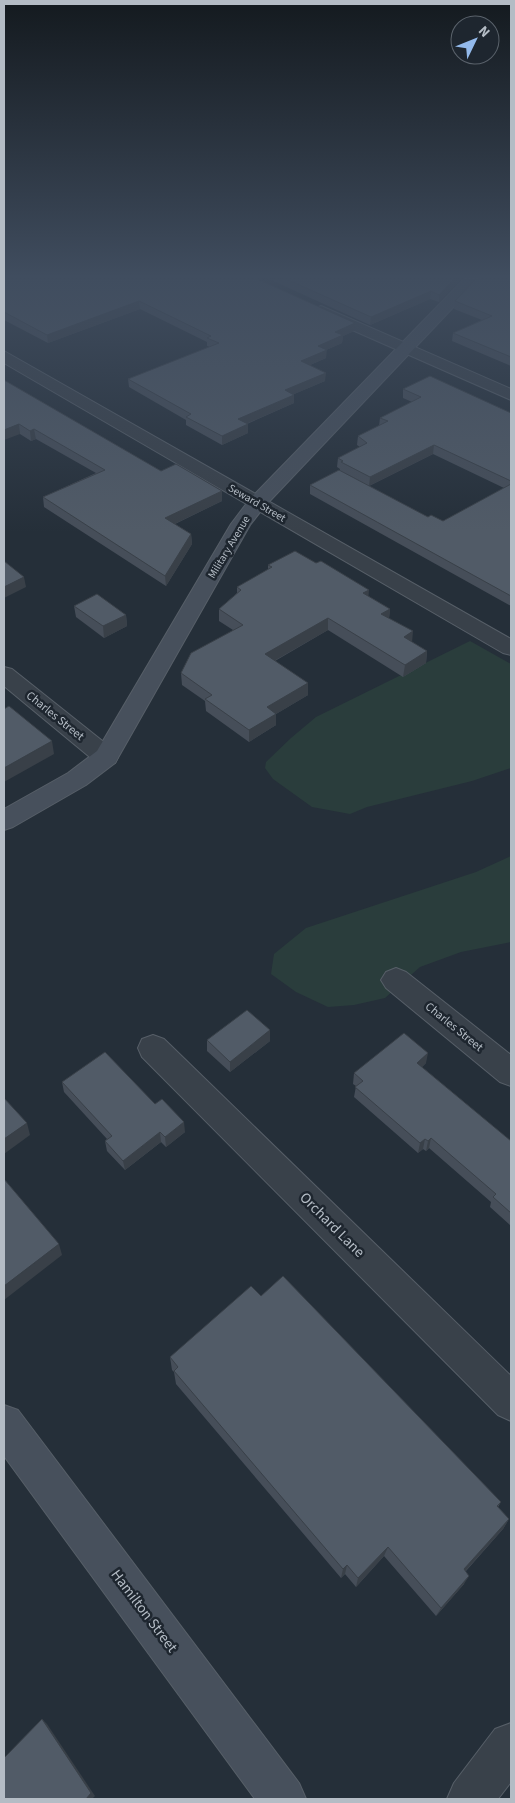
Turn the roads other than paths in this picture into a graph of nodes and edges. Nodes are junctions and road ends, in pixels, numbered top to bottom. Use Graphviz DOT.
graph roads {
  1 [pos="16,363"];
  2 [pos="391,363"];
  3 [pos="440,363"];
  4 [pos="511,395"];
  5 [pos="257,502"];
  6 [pos="511,648"];
  7 [pos="4,674"];
  8 [pos="106,757"];
  9 [pos="4,821"];
  10 [pos="396,980"];
  11 [pos="153,1048"];
  12 [pos="511,1073"];
  13 [pos="511,1402"];
  14 [pos="4,1424"];
  15 [pos="511,1745"];
  16 [pos="283,1799"];
  17 [pos="470,1799"];
  1 -- 5 [label="street, Seward Street"];
  2 -- 5 [label="street, Military Avenue"];
  3 -- 4 [label="street"];
  5 -- 6 [label="street, Seward Street"];
  5 -- 8 [label="street, Military Avenue"];
  7 -- 8 [label="street, Charles Street"];
  8 -- 9 [label="street, Military Avenue"];
  10 -- 12 [label="street, Charles Street"];
  11 -- 13 [label="street, Orchard Lane"];
  14 -- 16 [label="street, Hamilton Street"];
  15 -- 17 [label="street"];
}
